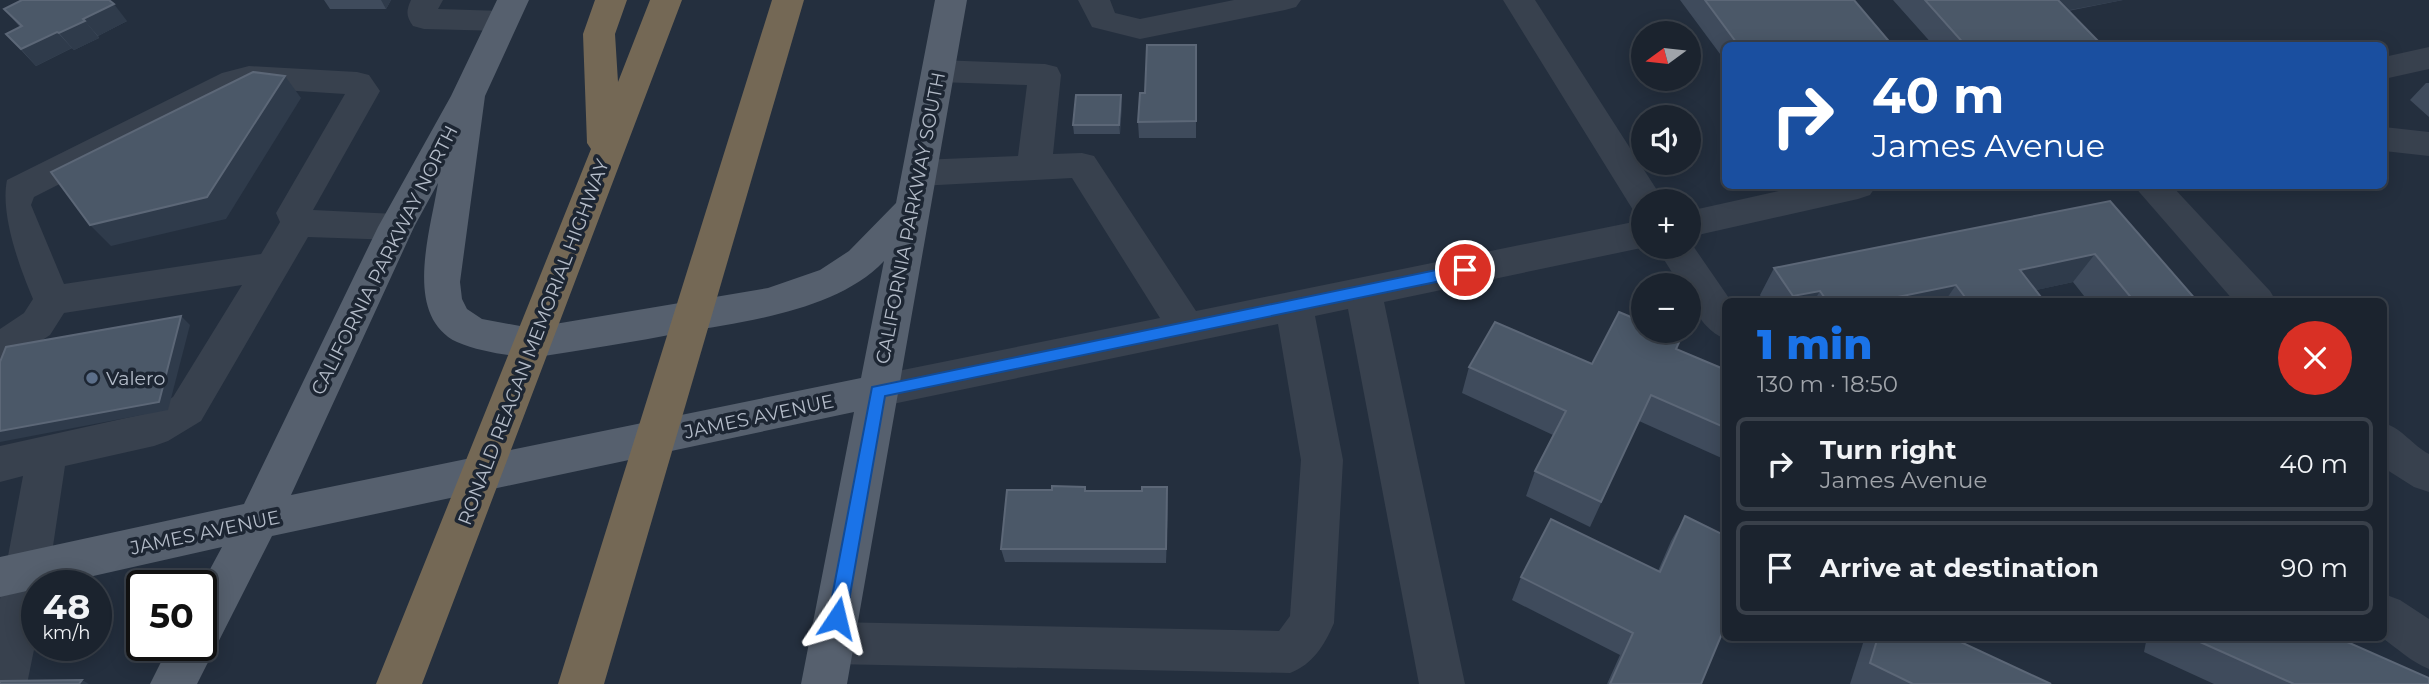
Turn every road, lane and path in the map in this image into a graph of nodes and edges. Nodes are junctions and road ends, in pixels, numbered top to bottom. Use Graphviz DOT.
graph roads {
  1 [pos="427,0"];
  2 [pos="611,0"];
  3 [pos="666,0"];
  4 [pos="788,0"];
  5 [pos="951,0"];
  6 [pos="1094,0"];
  7 [pos="1285,0"];
  8 [pos="1518,0"];
  9 [pos="508,10"];
  10 [pos="2429,58"];
  11 [pos="2387,67"];
  12 [pos="938,71"];
  13 [pos="467,96"];
  14 [pos="2387,139"];
  15 [pos="2429,144"];
  16 [pos="605,157"];
  17 [pos="1034,167"];
  18 [pos="1638,189"];
  19 [pos="1845,189"];
  20 [pos="2155,189"];
  21 [pos="916,190"];
  22 [pos="1701,221"];
  23 [pos="298,223"];
  24 [pos="396,227"];
  25 [pos="1631,236"];
  26 [pos="1682,259"];
  27 [pos="273,266"];
  28 [pos="1363,291"];
  29 [pos="2254,298"];
  30 [pos="52,300"];
  31 [pos="1294,305"];
  32 [pos="1722,318"];
  33 [pos="1186,327"];
  34 [pos="0,371"];
  35 [pos="878,391"];
  36 [pos="2387,443"];
  37 [pos="47,453"];
  38 [pos="0,464"];
  39 [pos="2429,474"];
  40 [pos="258,520"];
  41 [pos="14,574"];
  42 [pos="217,598"];
  43 [pos="2387,616"];
  44 [pos="832,643"];
  45 [pos="2429,648"];
  46 [pos="185,661"];
  47 [pos="4,684"];
  48 [pos="173,684"];
  49 [pos="399,684"];
  50 [pos="581,684"];
  51 [pos="824,684"];
  52 [pos="1442,684"];
  1 -- 9 [label="street"];
  2 -- 16 [label="highway"];
  3 -- 16 [label="highway, RONALD REAGAN MEMORIAL HIGHWAY"];
  4 -- 50 [label="highway"];
  5 -- 12 [label="main road, CALIFORNIA PARKWAY SOUTH"];
  6 -- 7 [label="street"];
  8 -- 18 [label="street"];
  9 -- 13 [label="main road, CALIFORNIA PARKWAY NORTH"];
  10 -- 11 [label="street"];
  12 -- 17 [label="street"];
  12 -- 21 [label="main road, CALIFORNIA PARKWAY SOUTH"];
  13 -- 21 [label="main road"];
  13 -- 24 [label="main road, CALIFORNIA PARKWAY NORTH"];
  14 -- 15 [label="street"];
  16 -- 49 [label="highway, RONALD REAGAN MEMORIAL HIGHWAY"];
  17 -- 21 [label="street"];
  17 -- 33 [label="street"];
  19 -- 22 [label="street"];
  20 -- 29 [label="street"];
  21 -- 35 [label="main road, CALIFORNIA PARKWAY SOUTH"];
  23 -- 24 [label="street"];
  23 -- 27 [label="street"];
  23 -- 30 [label="street"];
  24 -- 40 [label="main road, CALIFORNIA PARKWAY NORTH"];
  25 -- 28 [label="street, JAMES AVENUE"];
  26 -- 32 [label="street"];
  27 -- 30 [label="street"];
  27 -- 37 [label="street"];
  28 -- 31 [label="street, JAMES AVENUE"];
  28 -- 52 [label="street"];
  30 -- 34 [label="street"];
  31 -- 33 [label="street, JAMES AVENUE"];
  31 -- 44 [label="street"];
  33 -- 35 [label="street, JAMES AVENUE"];
  35 -- 40 [label="main road, JAMES AVENUE"];
  35 -- 44 [label="main road, CALIFORNIA PARKWAY SOUTH"];
  36 -- 39 [label="street"];
  37 -- 38 [label="street"];
  37 -- 41 [label="street"];
  40 -- 41 [label="main road, JAMES AVENUE"];
  40 -- 42 [label="main road, CALIFORNIA PARKWAY NORTH"];
  41 -- 47 [label="street"];
  43 -- 45 [label="street"];
  44 -- 51 [label="main road, CALIFORNIA PARKWAY SOUTH"];
  46 -- 48 [label="main road"];
}
